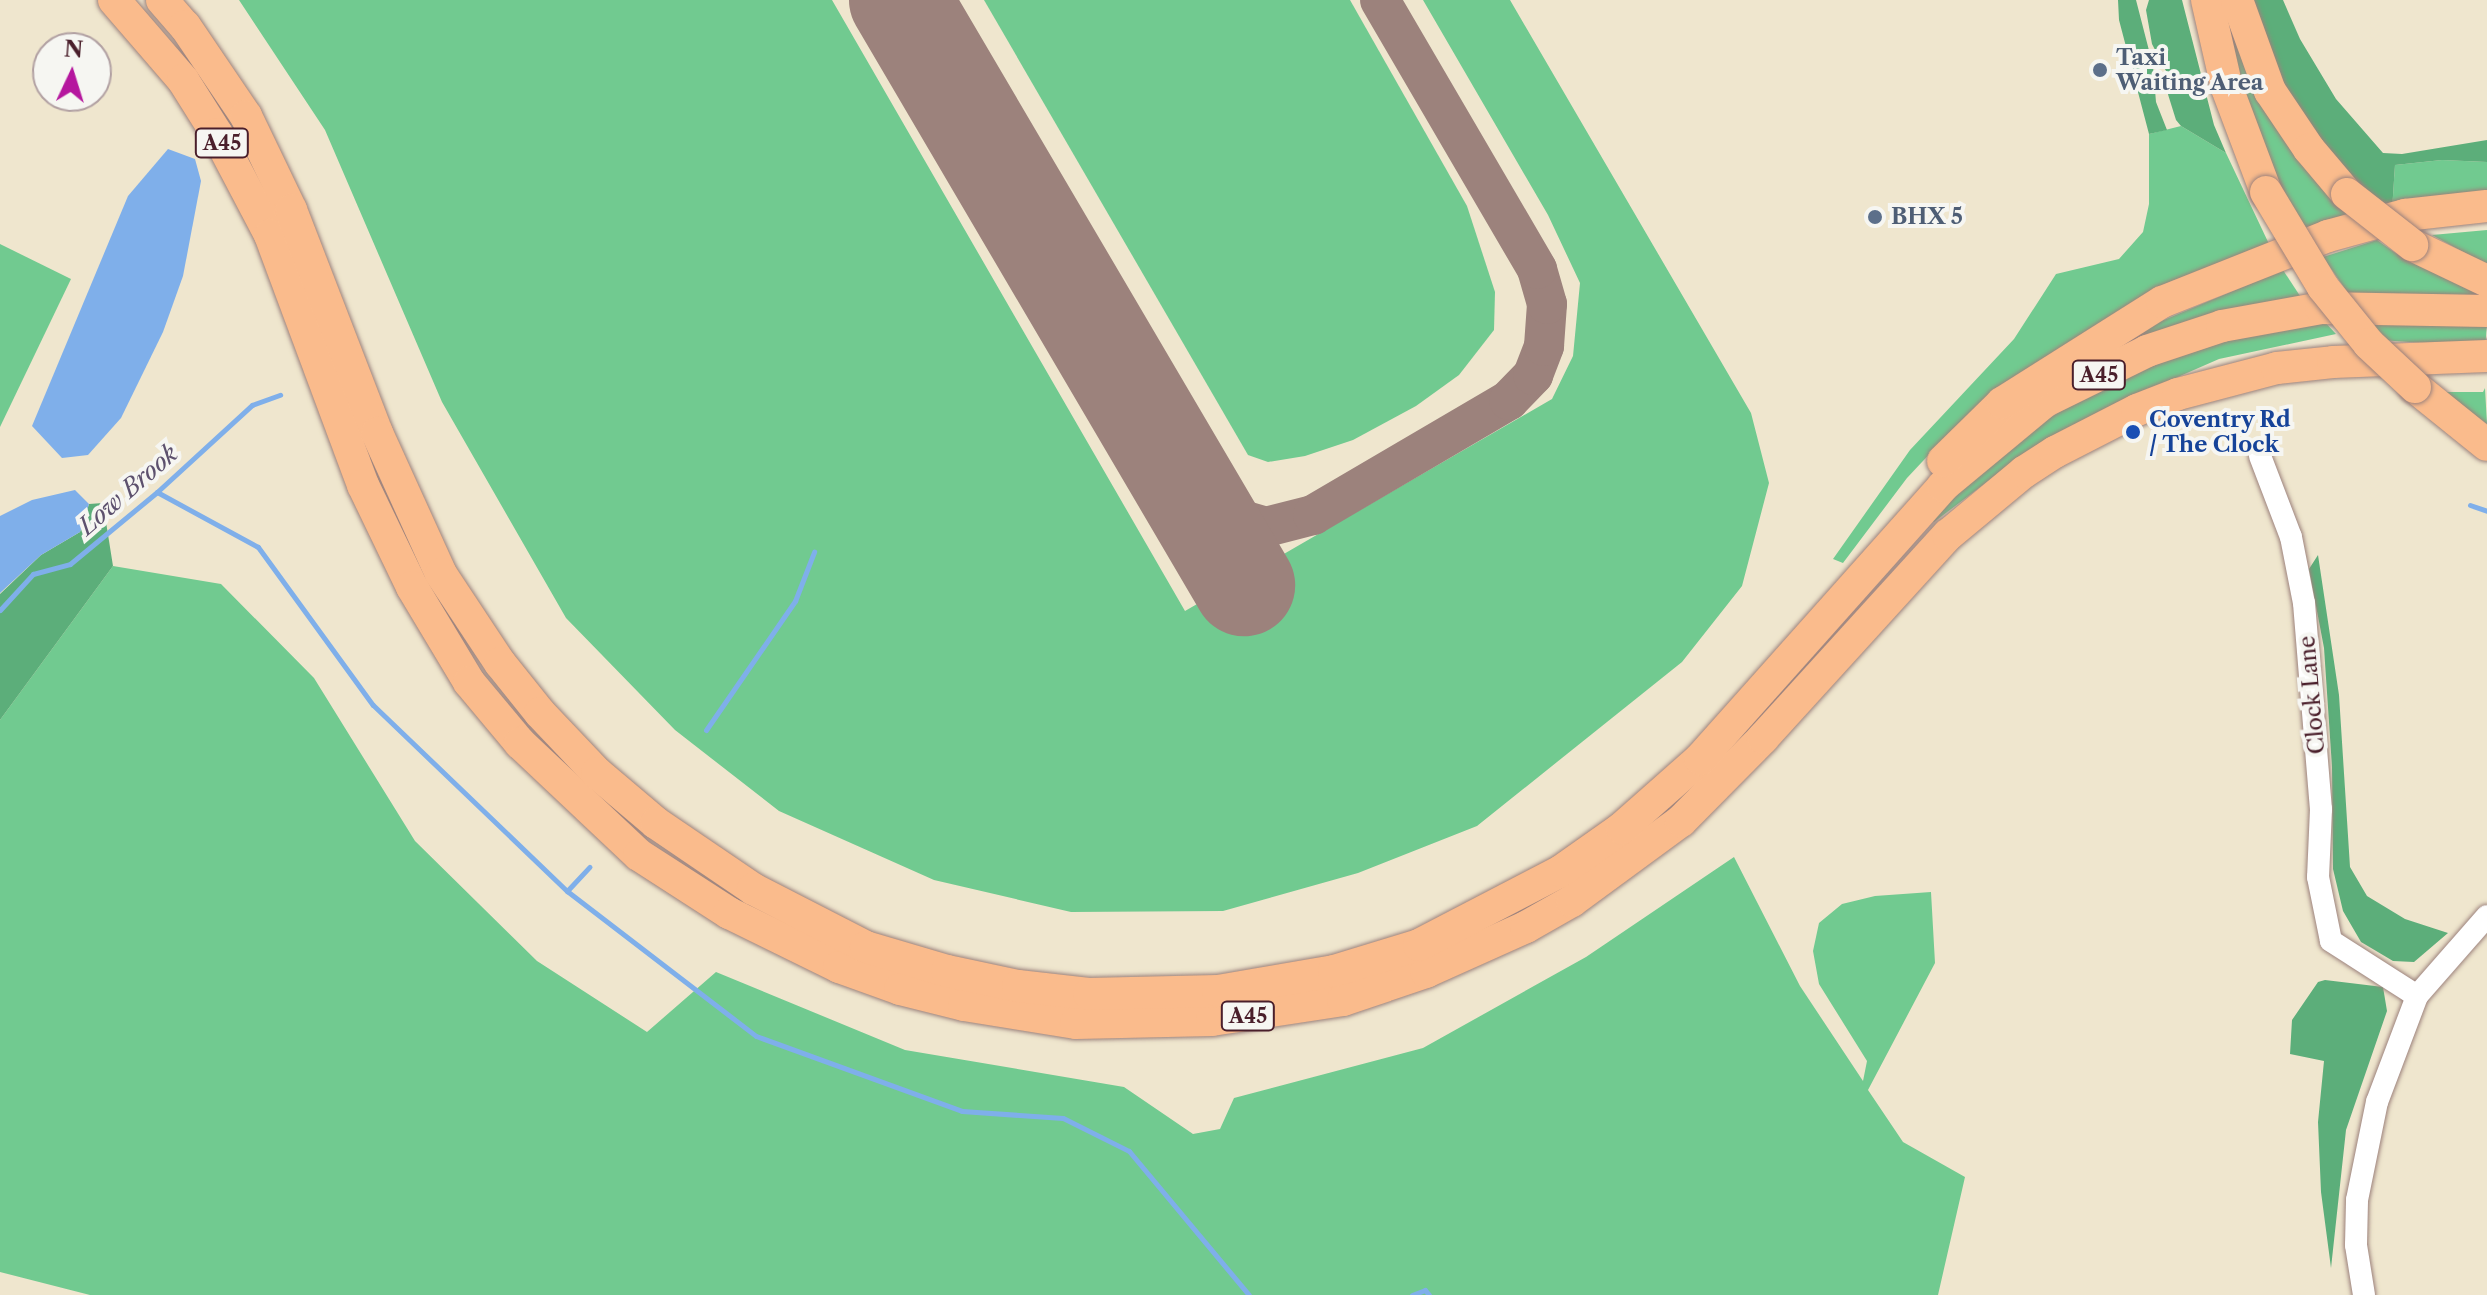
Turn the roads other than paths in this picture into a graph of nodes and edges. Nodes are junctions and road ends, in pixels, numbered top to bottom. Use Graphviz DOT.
graph roads {
  1 [pos="114,0"];
  2 [pos="162,0"];
  3 [pos="2207,0"];
  4 [pos="2237,0"];
  5 [pos="2487,206"];
  6 [pos="2487,215"];
  7 [pos="2408,230"];
  8 [pos="2487,281"];
  9 [pos="2487,311"];
  10 [pos="2487,356"];
  11 [pos="2346,362"];
  12 [pos="2487,369"];
  13 [pos="2487,445"];
  14 [pos="2260,456"];
  15 [pos="1829,613"];
  16 [pos="2487,916"];
  17 [pos="2417,996"];
  18 [pos="2364,1295"];
  1 -- 11 [label="highway, A45"];
  2 -- 15 [label="highway, A45"];
  3 -- 13 [label="highway, bridge"];
  4 -- 7 [label="highway, bridge"];
  5 -- 7 [label="highway"];
  6 -- 7 [label="highway"];
  7 -- 8 [label="highway"];
  7 -- 15 [label="highway"];
  9 -- 15 [label="highway, A45"];
  10 -- 11 [label="highway, A45"];
  11 -- 12 [label="highway"];
  14 -- 17 [label="street, Clock Lane"];
  16 -- 17 [label="street"];
  17 -- 18 [label="street"];
}
